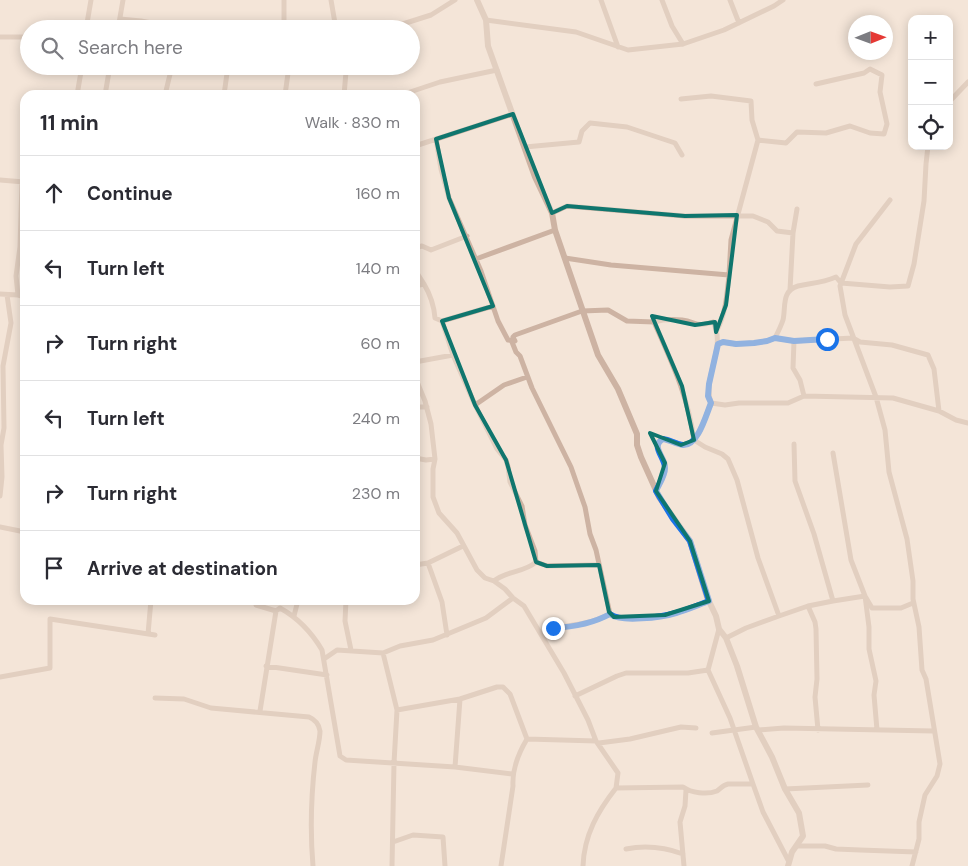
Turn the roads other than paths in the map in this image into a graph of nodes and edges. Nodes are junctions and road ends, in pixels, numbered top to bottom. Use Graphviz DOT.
graph roads {
  1 [pos="91,0"];
  2 [pos="123,0"];
  3 [pos="284,0"];
  4 [pos="331,0"];
  5 [pos="454,0"];
  6 [pos="476,0"];
  7 [pos="601,0"];
  8 [pos="662,0"];
  9 [pos="730,0"];
  10 [pos="783,0"];
  11 [pos="120,19"];
  12 [pos="88,20"];
  13 [pos="130,20"];
  14 [pos="284,20"];
  15 [pos="334,20"];
  16 [pos="415,20"];
  17 [pos="486,20"];
  18 [pos="739,23"];
  19 [pos="20,36"];
  20 [pos="0,37"];
  21 [pos="683,44"];
  22 [pos="618,47"];
  23 [pos="497,70"];
  24 [pos="80,75"];
  25 [pos="108,75"];
  26 [pos="170,75"];
  27 [pos="227,75"];
  28 [pos="288,75"];
  29 [pos="346,75"];
  30 [pos="968,82"];
  31 [pos="816,84"];
  32 [pos="78,90"];
  33 [pos="106,90"];
  34 [pos="166,90"];
  35 [pos="225,90"];
  36 [pos="286,90"];
  37 [pos="344,90"];
  38 [pos="416,90"];
  39 [pos="953,98"];
  40 [pos="682,100"];
  41 [pos="513,114"];
  42 [pos="436,139"];
  43 [pos="758,140"];
  44 [pos="420,144"];
  45 [pos="525,147"];
  46 [pos="928,150"];
  47 [pos="682,155"];
  48 [pos="0,180"];
  49 [pos="20,182"];
  50 [pos="890,200"];
  51 [pos="797,209"];
  52 [pos="552,213"];
  53 [pos="737,215"];
  54 [pos="554,230"];
  55 [pos="793,234"];
  56 [pos="466,236"];
  57 [pos="20,247"];
  58 [pos="420,247"];
  59 [pos="565,258"];
  60 [pos="476,259"];
  61 [pos="729,275"];
  62 [pos="420,278"];
  63 [pos="841,283"];
  64 [pos="424,284"];
  65 [pos="420,285"];
  66 [pos="790,290"];
  67 [pos="0,294"];
  68 [pos="7,295"];
  69 [pos="18,295"];
  70 [pos="493,306"];
  71 [pos="582,311"];
  72 [pos="442,321"];
  73 [pos="654,322"];
  74 [pos="716,332"];
  75 [pos="775,338"];
  76 [pos="853,338"];
  77 [pos="794,341"];
  78 [pos="515,342"];
  79 [pos="718,344"];
  80 [pos="454,356"];
  81 [pos="420,361"];
  82 [pos="527,377"];
  83 [pos="2,389"];
  84 [pos="420,390"];
  85 [pos="804,396"];
  86 [pos="876,397"];
  87 [pos="711,403"];
  88 [pos="475,405"];
  89 [pos="420,407"];
  90 [pos="427,407"];
  91 [pos="939,411"];
  92 [pos="968,423"];
  93 [pos="694,440"];
  94 [pos="794,444"];
  95 [pos="834,453"];
  96 [pos="420,459"];
  97 [pos="435,459"];
  98 [pos="656,491"];
  99 [pos="0,496"];
  100 [pos="0,527"];
  101 [pos="20,531"];
  102 [pos="463,546"];
  103 [pos="536,562"];
  104 [pos="428,563"];
  105 [pos="420,565"];
  106 [pos="599,565"];
  107 [pos="494,581"];
  108 [pos="865,596"];
  109 [pos="513,598"];
  110 [pos="709,601"];
  111 [pos="833,601"];
  112 [pos="913,604"];
  113 [pos="151,605"];
  114 [pos="256,605"];
  115 [pos="297,605"];
  116 [pos="347,605"];
  117 [pos="808,606"];
  118 [pos="276,610"];
  119 [pos="610,614"];
  120 [pos="294,616"];
  121 [pos="779,616"];
  122 [pos="719,629"];
  123 [pos="148,634"];
  124 [pos="155,634"];
  125 [pos="541,634"];
  126 [pos="447,635"];
  127 [pos="726,638"];
  128 [pos="351,650"];
  129 [pos="383,653"];
  130 [pos="324,659"];
  131 [pos="266,666"];
  132 [pos="708,670"];
  133 [pos="327,675"];
  134 [pos="0,677"];
  135 [pos="575,696"];
  136 [pos="155,698"];
  137 [pos="460,699"];
  138 [pos="397,710"];
  139 [pos="260,711"];
  140 [pos="696,728"];
  141 [pos="757,728"];
  142 [pos="732,730"];
  143 [pos="818,730"];
  144 [pos="877,730"];
  145 [pos="933,731"];
  146 [pos="712,733"];
  147 [pos="527,739"];
  148 [pos="597,742"];
  149 [pos="394,763"];
  150 [pos="455,767"];
  151 [pos="512,774"];
  152 [pos="753,784"];
  153 [pos="868,785"];
  154 [pos="616,788"];
  155 [pos="785,789"];
  156 [pos="686,790"];
  157 [pos="393,842"];
  158 [pos="798,846"];
  159 [pos="626,849"];
  160 [pos="916,852"];
  161 [pos="683,854"];
  162 [pos="788,863"];
  163 [pos="313,866"];
  164 [pos="392,866"];
  165 [pos="445,866"];
  166 [pos="501,866"];
  167 [pos="583,866"];
  168 [pos="684,866"];
  169 [pos="912,866"];
  1 -- 12 [label="street"];
  2 -- 11 [label="street"];
  3 -- 14 [label="street"];
  4 -- 15 [label="street"];
  5 -- 16 [label="street"];
  6 -- 17 [label="street"];
  7 -- 22 [label="street"];
  8 -- 21 [label="street"];
  9 -- 18 [label="street"];
  10 -- 18 [label="street"];
  11 -- 13 [label="street"];
  17 -- 22 [label="street"];
  17 -- 23 [label="street"];
  18 -- 21 [label="street"];
  19 -- 20 [label="street"];
  21 -- 22 [label="street"];
  23 -- 38 [label="street"];
  23 -- 41 [label="street"];
  24 -- 32 [label="street"];
  25 -- 33 [label="street"];
  26 -- 34 [label="street"];
  27 -- 35 [label="street"];
  28 -- 36 [label="street"];
  29 -- 37 [label="street"];
  30 -- 39 [label="street"];
  31 -- 43 [label="street"];
  40 -- 43 [label="street"];
  41 -- 42 [label="street"];
  41 -- 45 [label="street"];
  42 -- 44 [label="street"];
  42 -- 56 [label="street"];
  43 -- 53 [label="street"];
  45 -- 47 [label="street"];
  45 -- 52 [label="street"];
  46 -- 63 [label="street"];
  48 -- 49 [label="street"];
  50 -- 63 [label="street"];
  51 -- 55 [label="street"];
  52 -- 53 [label="street"];
  52 -- 54 [label="street"];
  53 -- 55 [label="street"];
  53 -- 61 [label="street"];
  54 -- 59 [label="street"];
  54 -- 60 [label="street"];
  55 -- 66 [label="street"];
  56 -- 58 [label="street"];
  56 -- 60 [label="street"];
  57 -- 69 [label="street"];
  59 -- 61 [label="street"];
  59 -- 71 [label="street"];
  60 -- 70 [label="street"];
  61 -- 74 [label="street"];
  62 -- 64 [label="street"];
  63 -- 66 [label="street"];
  63 -- 76 [label="street"];
  64 -- 65 [label="street"];
  64 -- 72 [label="street"];
  66 -- 75 [label="street"];
  67 -- 68 [label="street"];
  68 -- 69 [label="street"];
  68 -- 83 [label="street"];
  70 -- 72 [label="street"];
  70 -- 78 [label="street"];
  71 -- 73 [label="street"];
  71 -- 78 [label="street"];
  71 -- 98 [label="street"];
  72 -- 80 [label="street"];
  73 -- 74 [label="street"];
  73 -- 93 [label="street"];
  74 -- 79 [label="street"];
  75 -- 77 [label="street"];
  75 -- 79 [label="street"];
  76 -- 77 [label="street"];
  76 -- 86 [label="street"];
  76 -- 91 [label="street"];
  77 -- 85 [label="street"];
  78 -- 82 [label="street"];
  79 -- 87 [label="street"];
  80 -- 81 [label="street"];
  80 -- 88 [label="street"];
  82 -- 88 [label="street"];
  82 -- 106 [label="street"];
  83 -- 99 [label="street"];
  84 -- 90 [label="street"];
  85 -- 86 [label="street"];
  85 -- 87 [label="street"];
  86 -- 91 [label="street"];
  86 -- 112 [label="street"];
  87 -- 93 [label="street"];
  88 -- 103 [label="street"];
  89 -- 90 [label="street"];
  90 -- 97 [label="street"];
  91 -- 92 [label="street"];
  93 -- 98 [label="street"];
  93 -- 121 [label="street"];
  94 -- 111 [label="street"];
  95 -- 108 [label="street"];
  96 -- 97 [label="street"];
  97 -- 102 [label="street"];
  98 -- 110 [label="street"];
  100 -- 101 [label="street"];
  102 -- 104 [label="street"];
  102 -- 107 [label="street"];
  103 -- 106 [label="street"];
  103 -- 107 [label="street"];
  104 -- 105 [label="street"];
  104 -- 126 [label="street"];
  106 -- 119 [label="street"];
  107 -- 109 [label="street"];
  108 -- 111 [label="street"];
  108 -- 112 [label="street"];
  108 -- 144 [label="street"];
  109 -- 125 [label="street"];
  109 -- 126 [label="street"];
  110 -- 119 [label="street"];
  110 -- 122 [label="street"];
  111 -- 117 [label="street"];
  112 -- 145 [label="street"];
  113 -- 123 [label="street"];
  114 -- 118 [label="street"];
  115 -- 120 [label="street"];
  116 -- 128 [label="street"];
  117 -- 121 [label="street"];
  117 -- 143 [label="street"];
  118 -- 120 [label="street"];
  118 -- 131 [label="street"];
  119 -- 125 [label="street"];
  120 -- 130 [label="street"];
  121 -- 127 [label="street"];
  122 -- 127 [label="street"];
  122 -- 132 [label="street"];
  123 -- 124 [label="street"];
  123 -- 134 [label="street"];
  125 -- 135 [label="street"];
  126 -- 129 [label="street"];
  127 -- 141 [label="street"];
  128 -- 129 [label="street"];
  128 -- 130 [label="street"];
  129 -- 138 [label="street"];
  130 -- 133 [label="street"];
  131 -- 133 [label="street"];
  131 -- 139 [label="street"];
  132 -- 135 [label="street"];
  132 -- 142 [label="street"];
  133 -- 149 [label="street"];
  135 -- 148 [label="street"];
  136 -- 139 [label="street"];
  137 -- 138 [label="street"];
  137 -- 147 [label="street"];
  137 -- 150 [label="street"];
  138 -- 149 [label="street"];
  139 -- 163 [label="street"];
  140 -- 148 [label="street"];
  141 -- 142 [label="street"];
  141 -- 143 [label="street"];
  141 -- 155 [label="street"];
  142 -- 146 [label="street"];
  142 -- 152 [label="street"];
  143 -- 144 [label="street"];
  144 -- 145 [label="street"];
  145 -- 160 [label="street"];
  147 -- 148 [label="street"];
  147 -- 151 [label="street"];
  148 -- 154 [label="street"];
  149 -- 150 [label="street"];
  149 -- 157 [label="street"];
  150 -- 151 [label="street"];
  151 -- 166 [label="street"];
  152 -- 156 [label="street"];
  152 -- 162 [label="street"];
  153 -- 155 [label="street"];
  154 -- 156 [label="street"];
  154 -- 167 [label="street"];
  155 -- 158 [label="street"];
  156 -- 161 [label="street"];
  157 -- 164 [label="street"];
  157 -- 165 [label="street"];
  158 -- 160 [label="street"];
  158 -- 162 [label="street"];
  159 -- 161 [label="street"];
  160 -- 169 [label="street"];
  161 -- 168 [label="street"];
}
